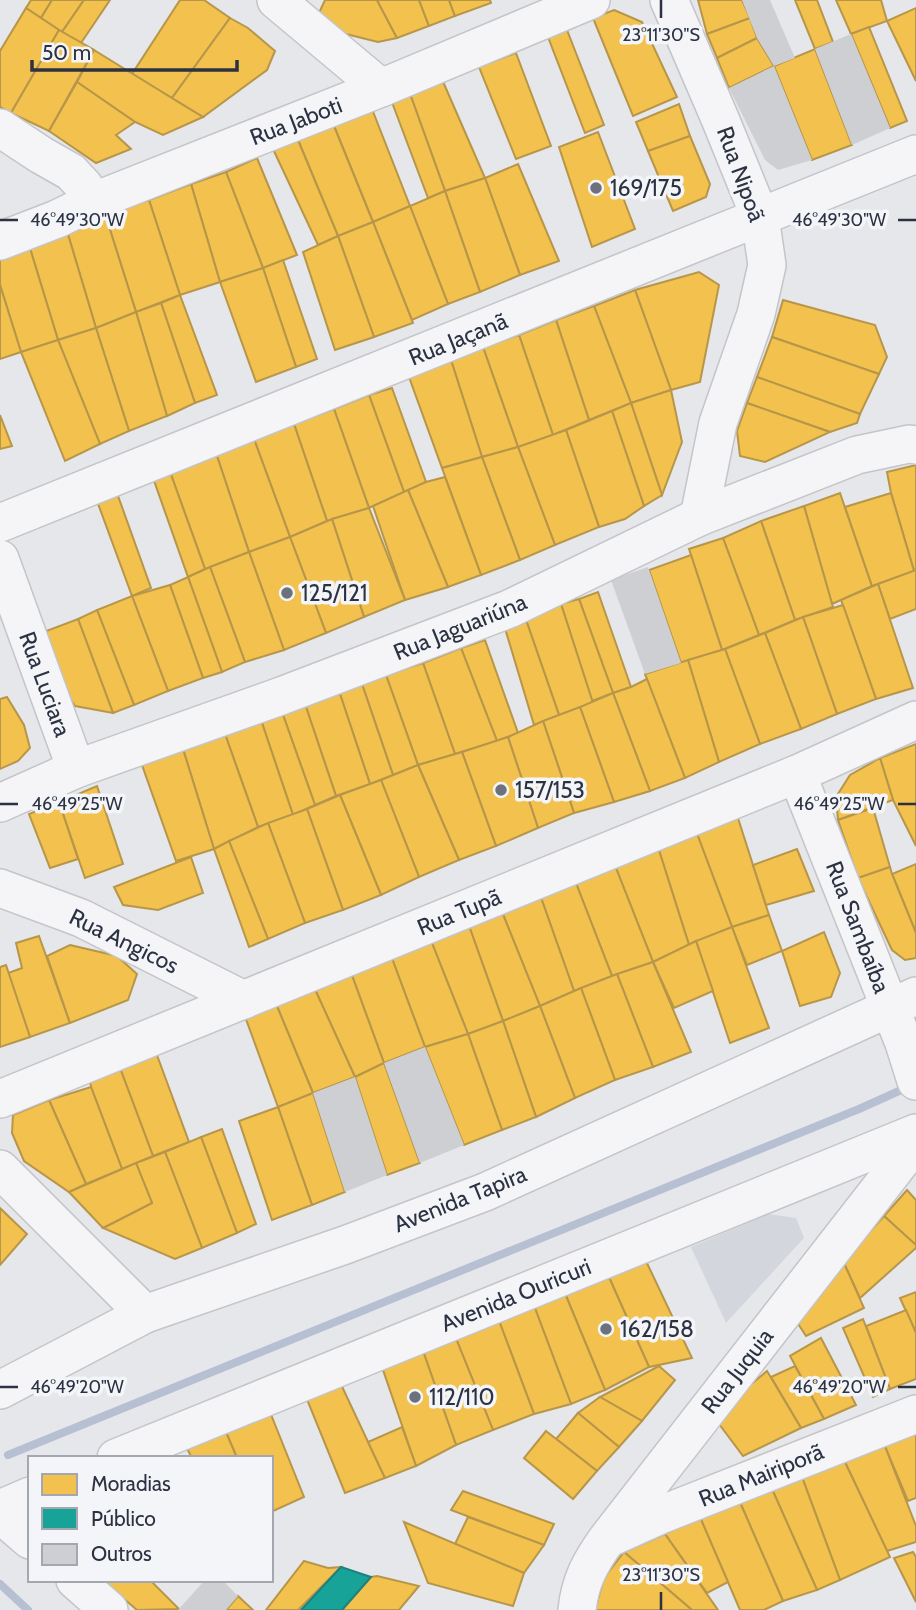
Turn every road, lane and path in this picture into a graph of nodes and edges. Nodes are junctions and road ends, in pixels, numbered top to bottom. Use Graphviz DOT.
graph roads {
  1 [pos="276,0"];
  2 [pos="591,0"];
  3 [pos="669,0"];
  4 [pos="381,88"];
  5 [pos="0,128"];
  6 [pos="916,154"];
  7 [pos="92,202"];
  8 [pos="760,217"];
  9 [pos="0,241"];
  10 [pos="916,445"];
  11 [pos="699,517"];
  12 [pos="0,523"];
  13 [pos="0,559"];
  14 [pos="916,720"];
  15 [pos="76,769"];
  16 [pos="797,774"];
  17 [pos="0,803"];
  18 [pos="0,888"];
  19 [pos="244,1000"];
  20 [pos="903,1002"];
  21 [pos="916,1081"];
  22 [pos="0,1098"];
  23 [pos="916,1133"];
  24 [pos="916,1142"];
  25 [pos="0,1170"];
  26 [pos="145,1314"];
  27 [pos="0,1390"];
  28 [pos="916,1414"];
  29 [pos="121,1456"];
  30 [pos="28,1497"];
  31 [pos="0,1512"];
  32 [pos="28,1538"];
  33 [pos="607,1539"];
  34 [pos="77,1582"];
  35 [pos="109,1610"];
  36 [pos="577,1610"];
  1 -- 4 [label="street"];
  2 -- 4 [label="street, Rua Jaboti"];
  3 -- 8 [label="street, Rua Nipoã"];
  4 -- 7 [label="street, Rua Jaboti"];
  5 -- 7 [label="street"];
  6 -- 8 [label="street, Rua Jaçanã"];
  7 -- 9 [label="street, Rua Jaboti"];
  8 -- 11 [label="street, Rua Nipoã"];
  8 -- 12 [label="street, Rua Jaçanã"];
  10 -- 11 [label="street, Rua Jaguariúna"];
  11 -- 15 [label="street, Rua Jaguariúna"];
  13 -- 15 [label="street, Rua Luciara"];
  14 -- 16 [label="street, Rua Tupã"];
  15 -- 17 [label="street, Rua Jaguariúna"];
  16 -- 19 [label="street, Rua Tupã"];
  16 -- 20 [label="street, Rua Sambaíba"];
  18 -- 19 [label="street, Rua Angicos"];
  19 -- 22 [label="street, Rua Tupã"];
  20 -- 21 [label="street, Rua Sambaíba"];
  20 -- 26 [label="street, Avenida Tapira"];
  23 -- 29 [label="street, Avenida Ouricuri"];
  24 -- 33 [label="street, Rua Juquia"];
  25 -- 26 [label="street"];
  26 -- 27 [label="street, Avenida Tapira"];
  28 -- 33 [label="street, Rua Mairiporã"];
  30 -- 31 [label="street"];
  31 -- 32 [label="street"];
  33 -- 36 [label="street, Rua Juquia"];
  34 -- 35 [label="street"];
}
